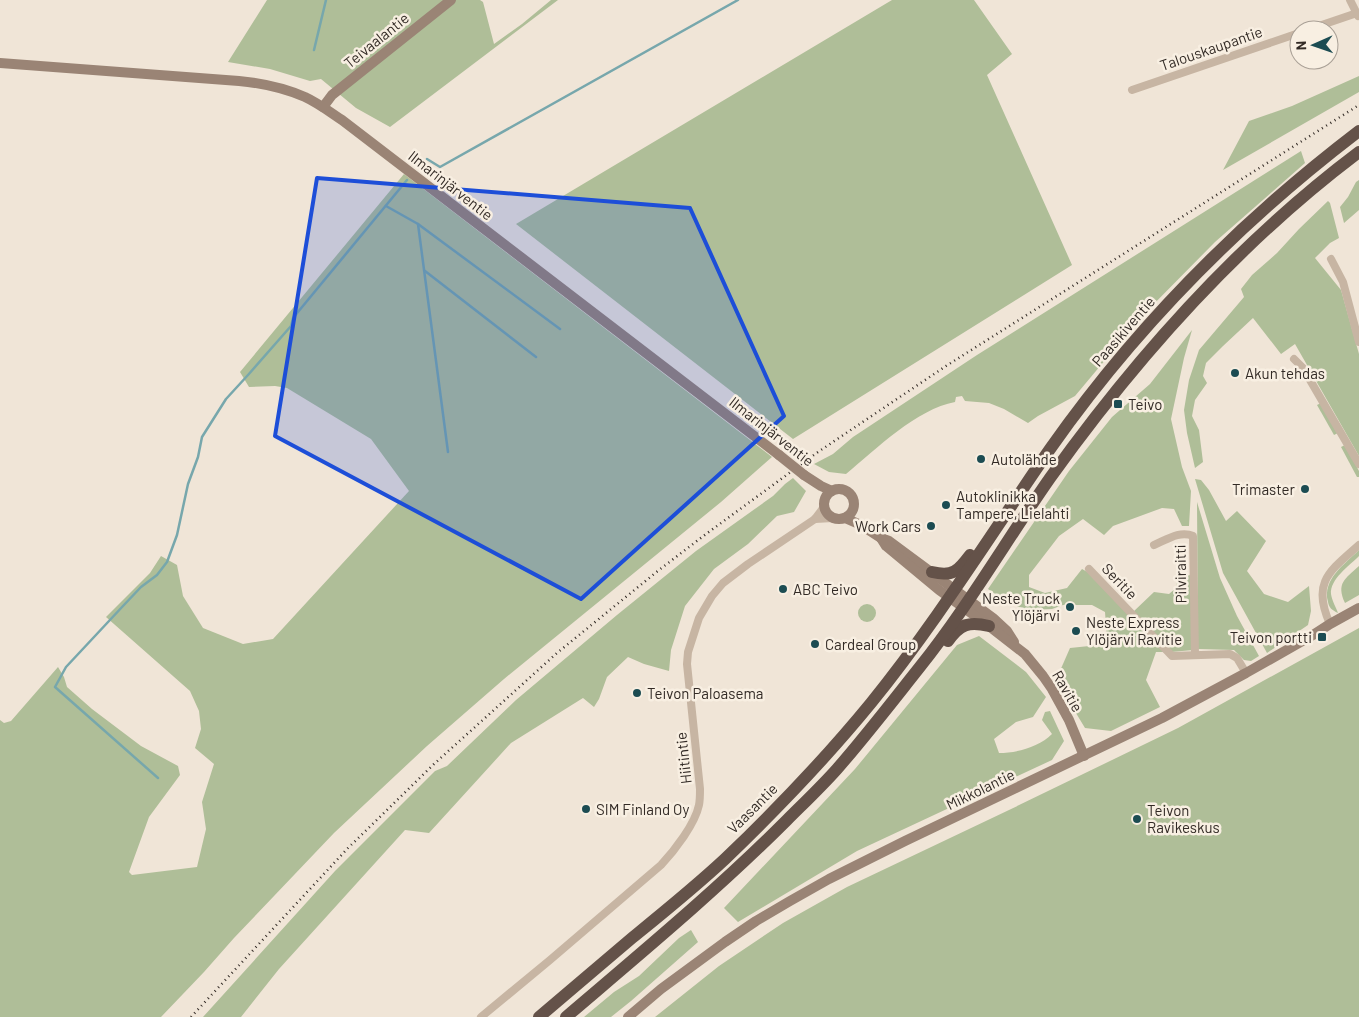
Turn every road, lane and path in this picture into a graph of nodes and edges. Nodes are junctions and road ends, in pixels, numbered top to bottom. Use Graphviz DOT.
graph roads {
  1 [pos="451,0"];
  2 [pos="1350,0"];
  3 [pos="1358,15"];
  4 [pos="1339,21"];
  5 [pos="1289,36"];
  6 [pos="0,63"];
  7 [pos="1132,90"];
  8 [pos="323,107"];
  9 [pos="1359,131"];
  10 [pos="1359,152"];
  11 [pos="1332,259"];
  12 [pos="1359,342"];
  13 [pos="1294,359"];
  14 [pos="1359,464"];
  15 [pos="820,486"];
  16 [pos="832,491"];
  17 [pos="824,503"];
  18 [pos="853,510"];
  19 [pos="1005,516"];
  20 [pos="833,518"];
  21 [pos="845,518"];
  22 [pos="815,519"];
  23 [pos="861,525"];
  24 [pos="881,538"];
  25 [pos="1154,545"];
  26 [pos="1359,545"];
  27 [pos="1089,569"];
  28 [pos="932,572"];
  29 [pos="952,594"];
  30 [pos="966,604"];
  31 [pos="1359,608"];
  32 [pos="1330,624"];
  33 [pos="989,626"];
  34 [pos="1017,647"];
  35 [pos="1195,654"];
  36 [pos="921,666"];
  37 [pos="1246,674"];
  38 [pos="1084,756"];
  39 [pos="481,1017"];
  40 [pos="539,1017"];
  41 [pos="566,1017"];
  42 [pos="628,1017"];
  1 -- 8 [label="main road, Teivaalantie"];
  2 -- 3 [label="street"];
  3 -- 4 [label="street"];
  5 -- 7 [label="street, Talouskaupantie"];
  6 -- 8 [label="main road, Ilmarinjärventie"];
  8 -- 15 [label="main road, Ilmarinjärventie, bridge"];
  9 -- 19 [label="highway, Paasikiventie"];
  10 -- 30 [label="highway"];
  11 -- 12 [label="street"];
  13 -- 14 [label="street"];
  15 -- 16 [label="main road, Ilmarinjärventie"];
  15 -- 17 [label="main road, Ilmarinjärventie"];
  16 -- 17 [label="main road"];
  16 -- 18 [label="main road"];
  17 -- 20 [label="main road"];
  17 -- 22 [label="street, Hiitintie"];
  18 -- 21 [label="main road"];
  18 -- 23 [label="main road"];
  19 -- 28 [label="highway"];
  19 -- 29 [label="highway, Paasikiventie"];
  20 -- 21 [label="main road"];
  20 -- 22 [label="street"];
  21 -- 23 [label="main road"];
  22 -- 39 [label="street, Hiitintie"];
  23 -- 24 [label="main road"];
  24 -- 28 [label="main road"];
  24 -- 29 [label="main road"];
  25 -- 35 [label="street, Pilviraitti"];
  26 -- 32 [label="street"];
  27 -- 35 [label="street, Seritie"];
  28 -- 29 [label="main road"];
  29 -- 30 [label="main road, Ravitie"];
  29 -- 40 [label="highway, Vaasantie"];
  30 -- 33 [label="main road, Ravitie"];
  30 -- 34 [label="main road, Ravitie"];
  30 -- 36 [label="highway"];
  31 -- 32 [label="main road, Mikkolantie"];
  32 -- 37 [label="main road, Mikkolantie"];
  33 -- 34 [label="main road, Ravitie"];
  33 -- 36 [label="highway"];
  34 -- 38 [label="main road, Ravitie"];
  35 -- 37 [label="street"];
  36 -- 41 [label="highway"];
  37 -- 38 [label="main road, Mikkolantie"];
  38 -- 42 [label="main road, Mikkolantie"];
}
